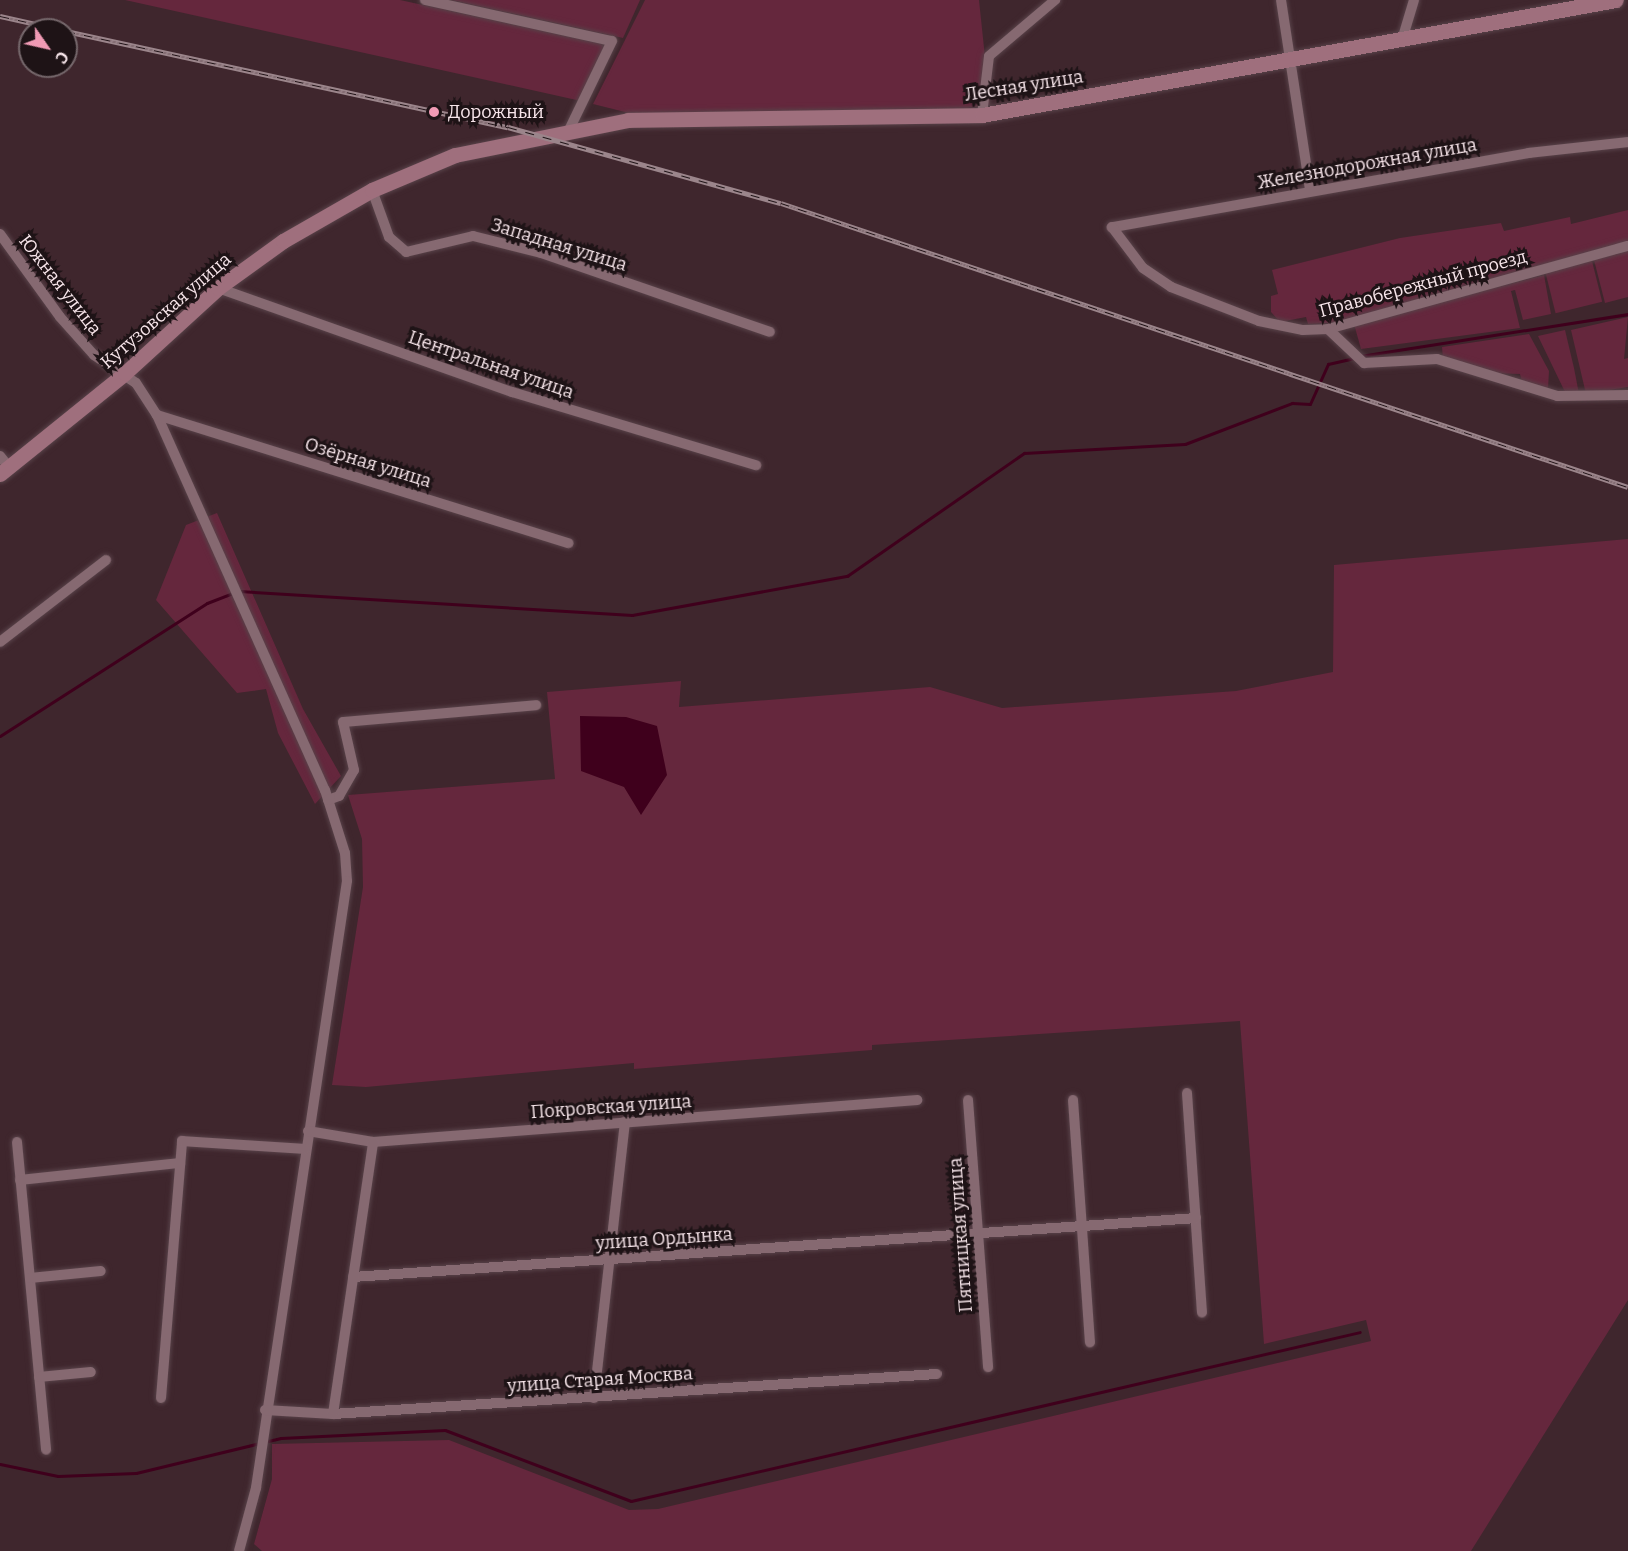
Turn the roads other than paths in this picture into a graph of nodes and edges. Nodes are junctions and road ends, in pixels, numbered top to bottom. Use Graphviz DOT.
graph roads {
  1 [pos="425,0"];
  2 [pos="1055,0"];
  3 [pos="1281,0"];
  4 [pos="1414,0"];
  5 [pos="1616,0"];
  6 [pos="1402,40"];
  7 [pos="1291,58"];
  8 [pos="982,116"];
  9 [pos="570,128"];
  10 [pos="1628,142"];
  11 [pos="402,178"];
  12 [pos="1310,189"];
  13 [pos="372,190"];
  14 [pos="1112,227"];
  15 [pos="0,234"];
  16 [pos="1628,246"];
  17 [pos="218,288"];
  18 [pos="1328,329"];
  19 [pos="770,332"];
  20 [pos="125,373"];
  21 [pos="1628,395"];
  22 [pos="157,415"];
  23 [pos="756,465"];
  24 [pos="3,466"];
  25 [pos="569,543"];
  26 [pos="106,560"];
  27 [pos="1,639"];
  28 [pos="536,705"];
  29 [pos="328,800"];
  30 [pos="1186,1092"];
  31 [pos="917,1100"];
  32 [pos="969,1100"];
  33 [pos="1073,1100"];
  34 [pos="625,1122"];
  35 [pos="308,1131"];
  36 [pos="17,1142"];
  37 [pos="373,1142"];
  38 [pos="305,1149"];
  39 [pos="180,1163"];
  40 [pos="20,1180"];
  41 [pos="1196,1218"];
  42 [pos="1082,1226"];
  43 [pos="977,1234"];
  44 [pos="611,1259"];
  45 [pos="101,1271"];
  46 [pos="353,1276"];
  47 [pos="30,1278"];
  48 [pos="1202,1312"];
  49 [pos="1090,1342"];
  50 [pos="988,1367"];
  51 [pos="91,1372"];
  52 [pos="938,1374"];
  53 [pos="39,1377"];
  54 [pos="161,1398"];
  55 [pos="594,1398"];
  56 [pos="265,1410"];
  57 [pos="333,1414"];
  58 [pos="46,1450"];
  59 [pos="239,1551"];
  1 -- 9 [label="street"];
  2 -- 8 [label="street"];
  3 -- 7 [label="street"];
  4 -- 6 [label="street"];
  5 -- 6 [label="street, Лесная улица"];
  6 -- 7 [label="street, Лесная улица"];
  7 -- 8 [label="street, Лесная улица"];
  7 -- 12 [label="street"];
  8 -- 9 [label="street, Лесная улица"];
  9 -- 11 [label="street, Лесная улица"];
  10 -- 12 [label="street, Железнодорожная улица"];
  11 -- 13 [label="street, Кутузовская улица"];
  12 -- 14 [label="street, Железнодорожная улица"];
  13 -- 17 [label="street, Кутузовская улица"];
  13 -- 19 [label="street, Западная улица"];
  14 -- 18 [label="street, Правобережный проезд"];
  15 -- 20 [label="street, Южная улица"];
  16 -- 18 [label="street, Правобережный проезд"];
  17 -- 20 [label="street, Кутузовская улица"];
  17 -- 23 [label="street, Центральная улица"];
  18 -- 21 [label="street"];
  20 -- 22 [label="street"];
  20 -- 24 [label="street, Кутузовская улица"];
  22 -- 25 [label="street, Озёрная улица"];
  22 -- 29 [label="street"];
  26 -- 27 [label="street"];
  28 -- 29 [label="street"];
  29 -- 35 [label="street"];
  30 -- 41 [label="street"];
  31 -- 34 [label="street, Покровская улица"];
  32 -- 43 [label="street, Пятницкая улица"];
  33 -- 42 [label="street"];
  34 -- 37 [label="street, Покровская улица"];
  34 -- 44 [label="street"];
  35 -- 37 [label="street, Покровская улица"];
  35 -- 38 [label="street"];
  36 -- 40 [label="street"];
  37 -- 46 [label="street"];
  38 -- 39 [label="street"];
  38 -- 56 [label="street"];
  39 -- 40 [label="street"];
  39 -- 54 [label="street"];
  40 -- 47 [label="street"];
  41 -- 42 [label="street, улица Ордынка"];
  41 -- 48 [label="street"];
  42 -- 43 [label="street, улица Ордынка"];
  42 -- 49 [label="street"];
  43 -- 44 [label="street, улица Ордынка"];
  43 -- 50 [label="street, Пятницкая улица"];
  44 -- 46 [label="street, улица Ордынка"];
  44 -- 55 [label="street"];
  45 -- 47 [label="street"];
  46 -- 57 [label="street"];
  47 -- 53 [label="street"];
  51 -- 53 [label="street"];
  52 -- 55 [label="street, улица Старая Москва"];
  53 -- 58 [label="street"];
  55 -- 57 [label="street, улица Старая Москва"];
  56 -- 57 [label="street, улица Старая Москва"];
  56 -- 59 [label="street"];
}
